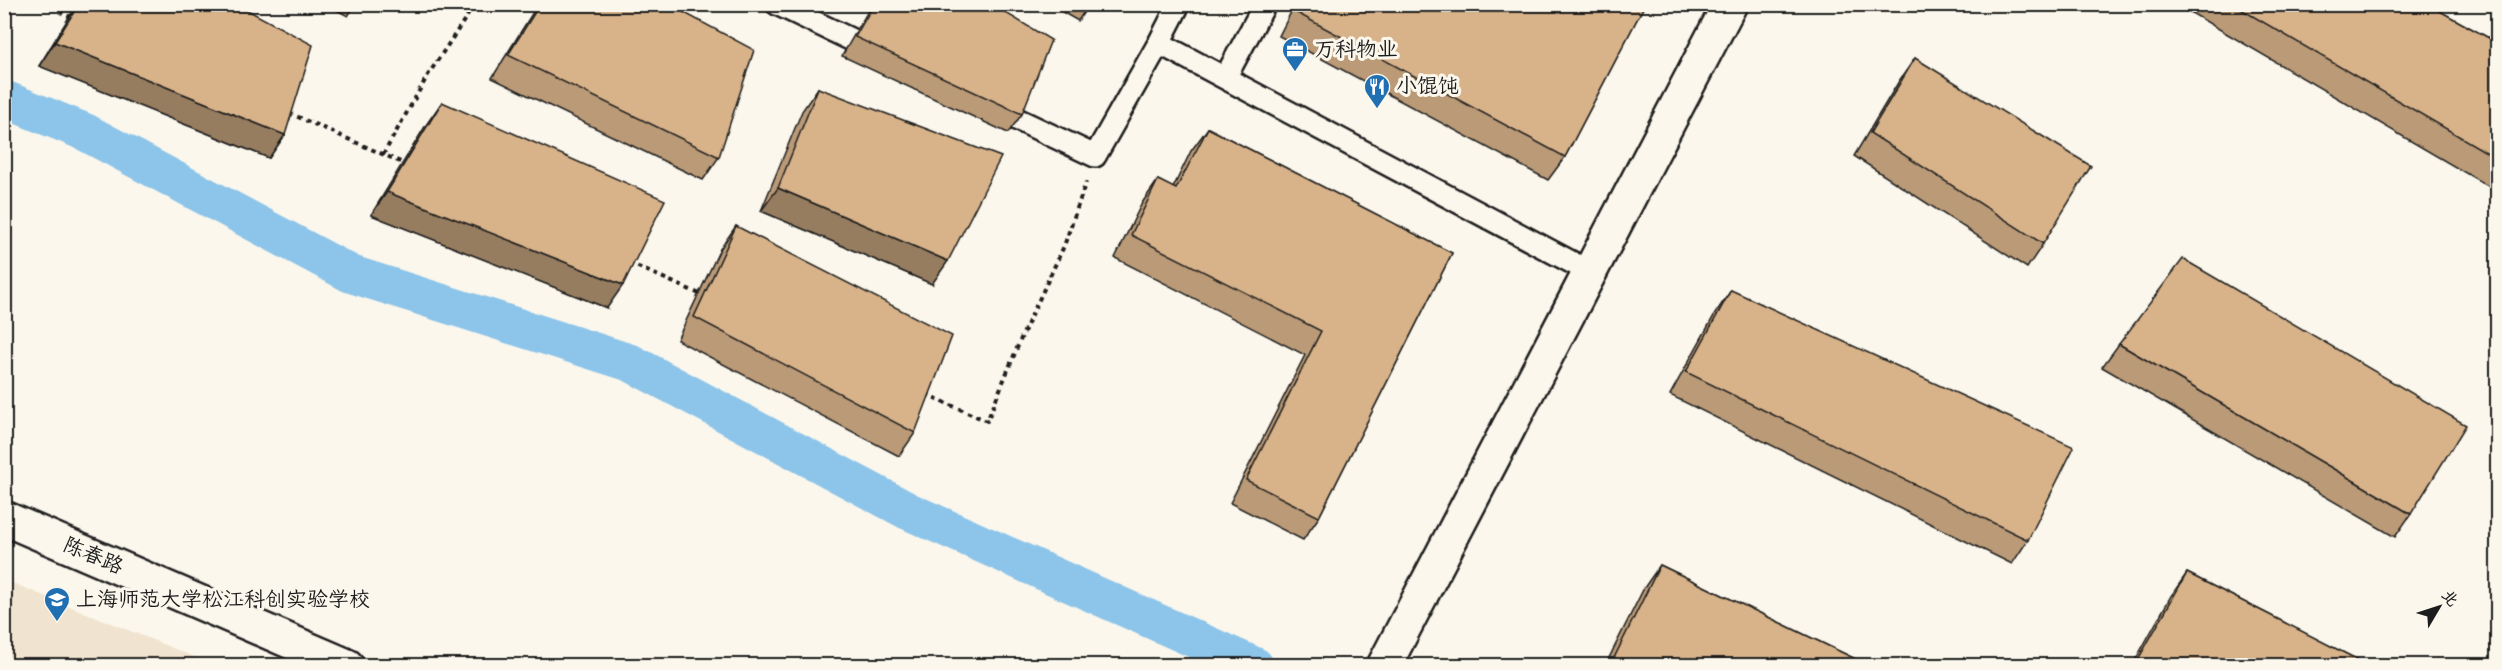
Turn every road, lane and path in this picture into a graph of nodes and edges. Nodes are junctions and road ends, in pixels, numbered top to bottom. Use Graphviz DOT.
graph roads {
  1 [pos="44,4"];
  2 [pos="475,4"];
  3 [pos="777,4"];
  4 [pos="1179,4"];
  5 [pos="1266,4"];
  6 [pos="1730,4"];
  7 [pos="76,19"];
  8 [pos="1159,43"];
  9 [pos="894,60"];
  10 [pos="1225,78"];
  11 [pos="968,96"];
  12 [pos="285,111"];
  13 [pos="383,155"];
  14 [pos="1095,156"];
  15 [pos="405,164"];
  16 [pos="625,261"];
  17 [pos="1590,272"];
  18 [pos="713,300"];
  19 [pos="921,392"];
  20 [pos="4,518"];
  21 [pos="347,666"];
  22 [pos="1384,666"];
  1 -- 7 [label="path"];
  2 -- 13 [label="path"];
  3 -- 9 [label="lane"];
  4 -- 8 [label="lane"];
  5 -- 10 [label="lane"];
  6 -- 17 [label="street"];
  8 -- 10 [label="lane"];
  8 -- 14 [label="lane"];
  10 -- 17 [label="lane"];
  11 -- 14 [label="lane"];
  12 -- 13 [label="path"];
  13 -- 15 [label="path"];
  14 -- 19 [label="path"];
  16 -- 18 [label="path"];
  17 -- 22 [label="street"];
  20 -- 21 [label="street, 陈春路"];
}
